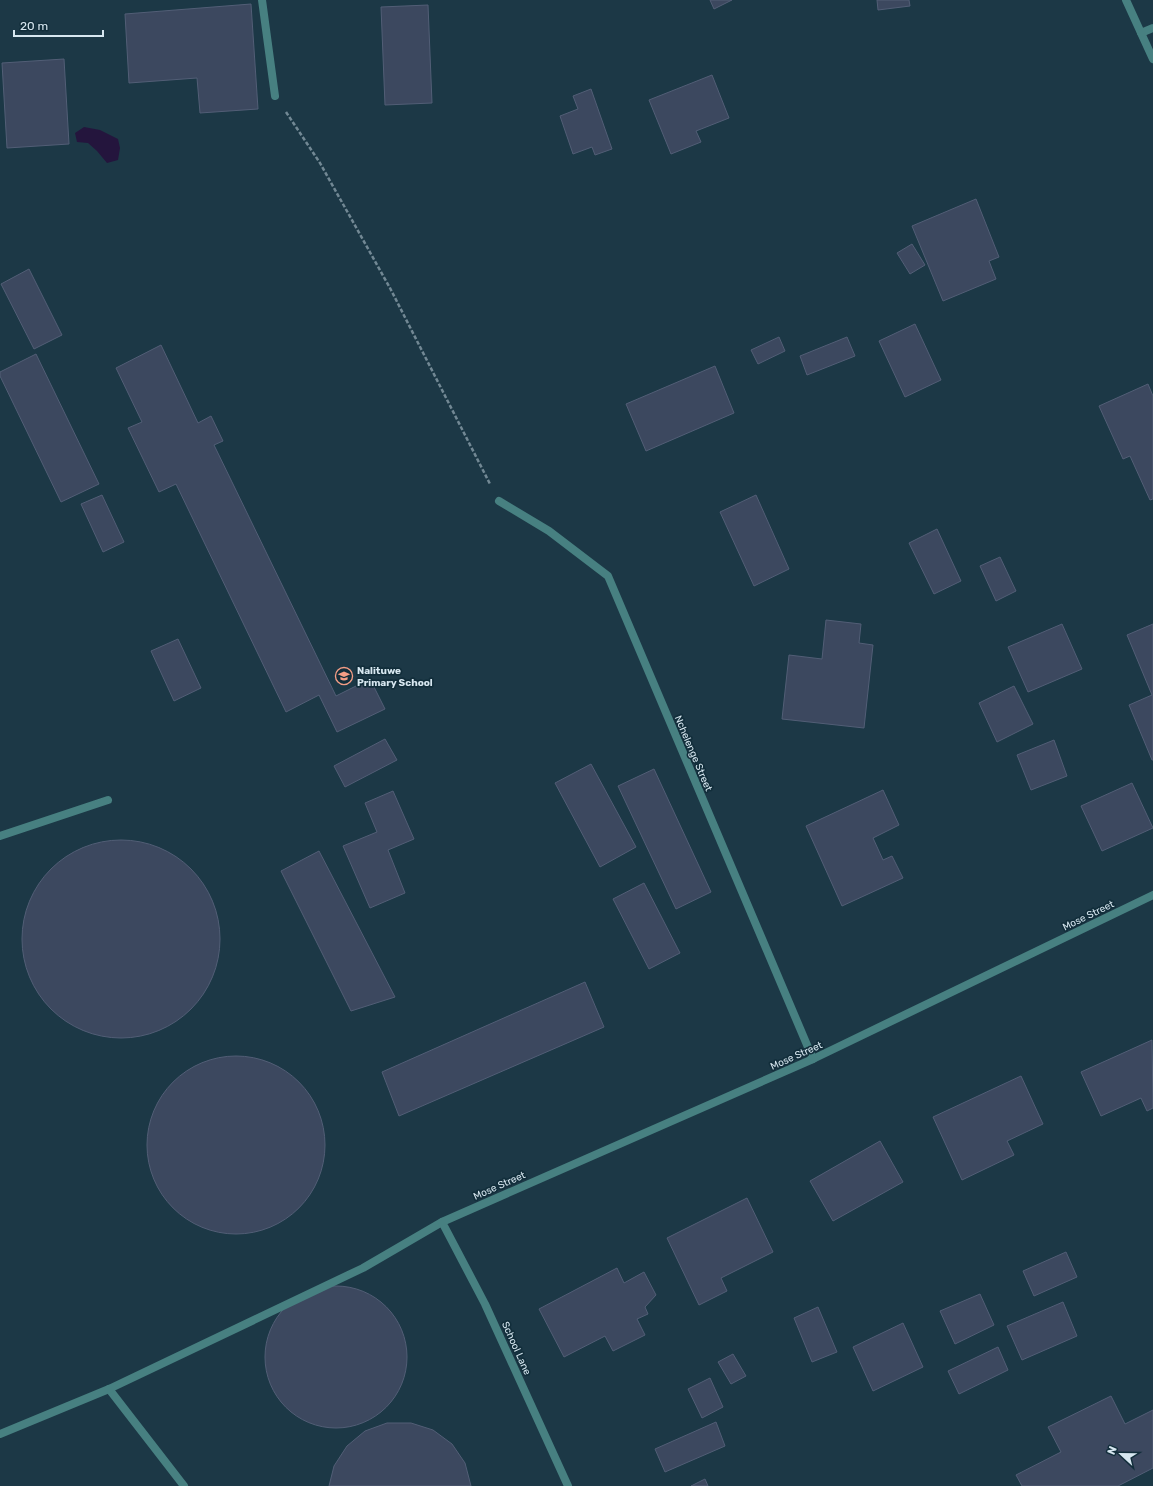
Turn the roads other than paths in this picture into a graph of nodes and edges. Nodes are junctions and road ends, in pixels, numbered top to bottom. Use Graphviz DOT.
graph roads {
  1 [pos="262,0"];
  2 [pos="1126,0"];
  3 [pos="1153,28"];
  4 [pos="1141,34"];
  5 [pos="1153,59"];
  6 [pos="276,96"];
  7 [pos="499,501"];
  8 [pos="108,800"];
  9 [pos="0,836"];
  10 [pos="1153,895"];
  11 [pos="813,1059"];
  12 [pos="442,1222"];
  13 [pos="108,1389"];
  14 [pos="0,1434"];
  15 [pos="184,1486"];
  16 [pos="568,1486"];
  1 -- 6 [label="street"];
  2 -- 4 [label="street"];
  3 -- 4 [label="street"];
  4 -- 5 [label="street"];
  7 -- 11 [label="street, Nchelenge Street"];
  8 -- 9 [label="street"];
  10 -- 11 [label="street, Mose Street"];
  11 -- 12 [label="street, Mose Street"];
  12 -- 13 [label="street, Mose Street"];
  12 -- 16 [label="street, School Lane"];
  13 -- 14 [label="street, Mose Street"];
  13 -- 15 [label="street"];
}
